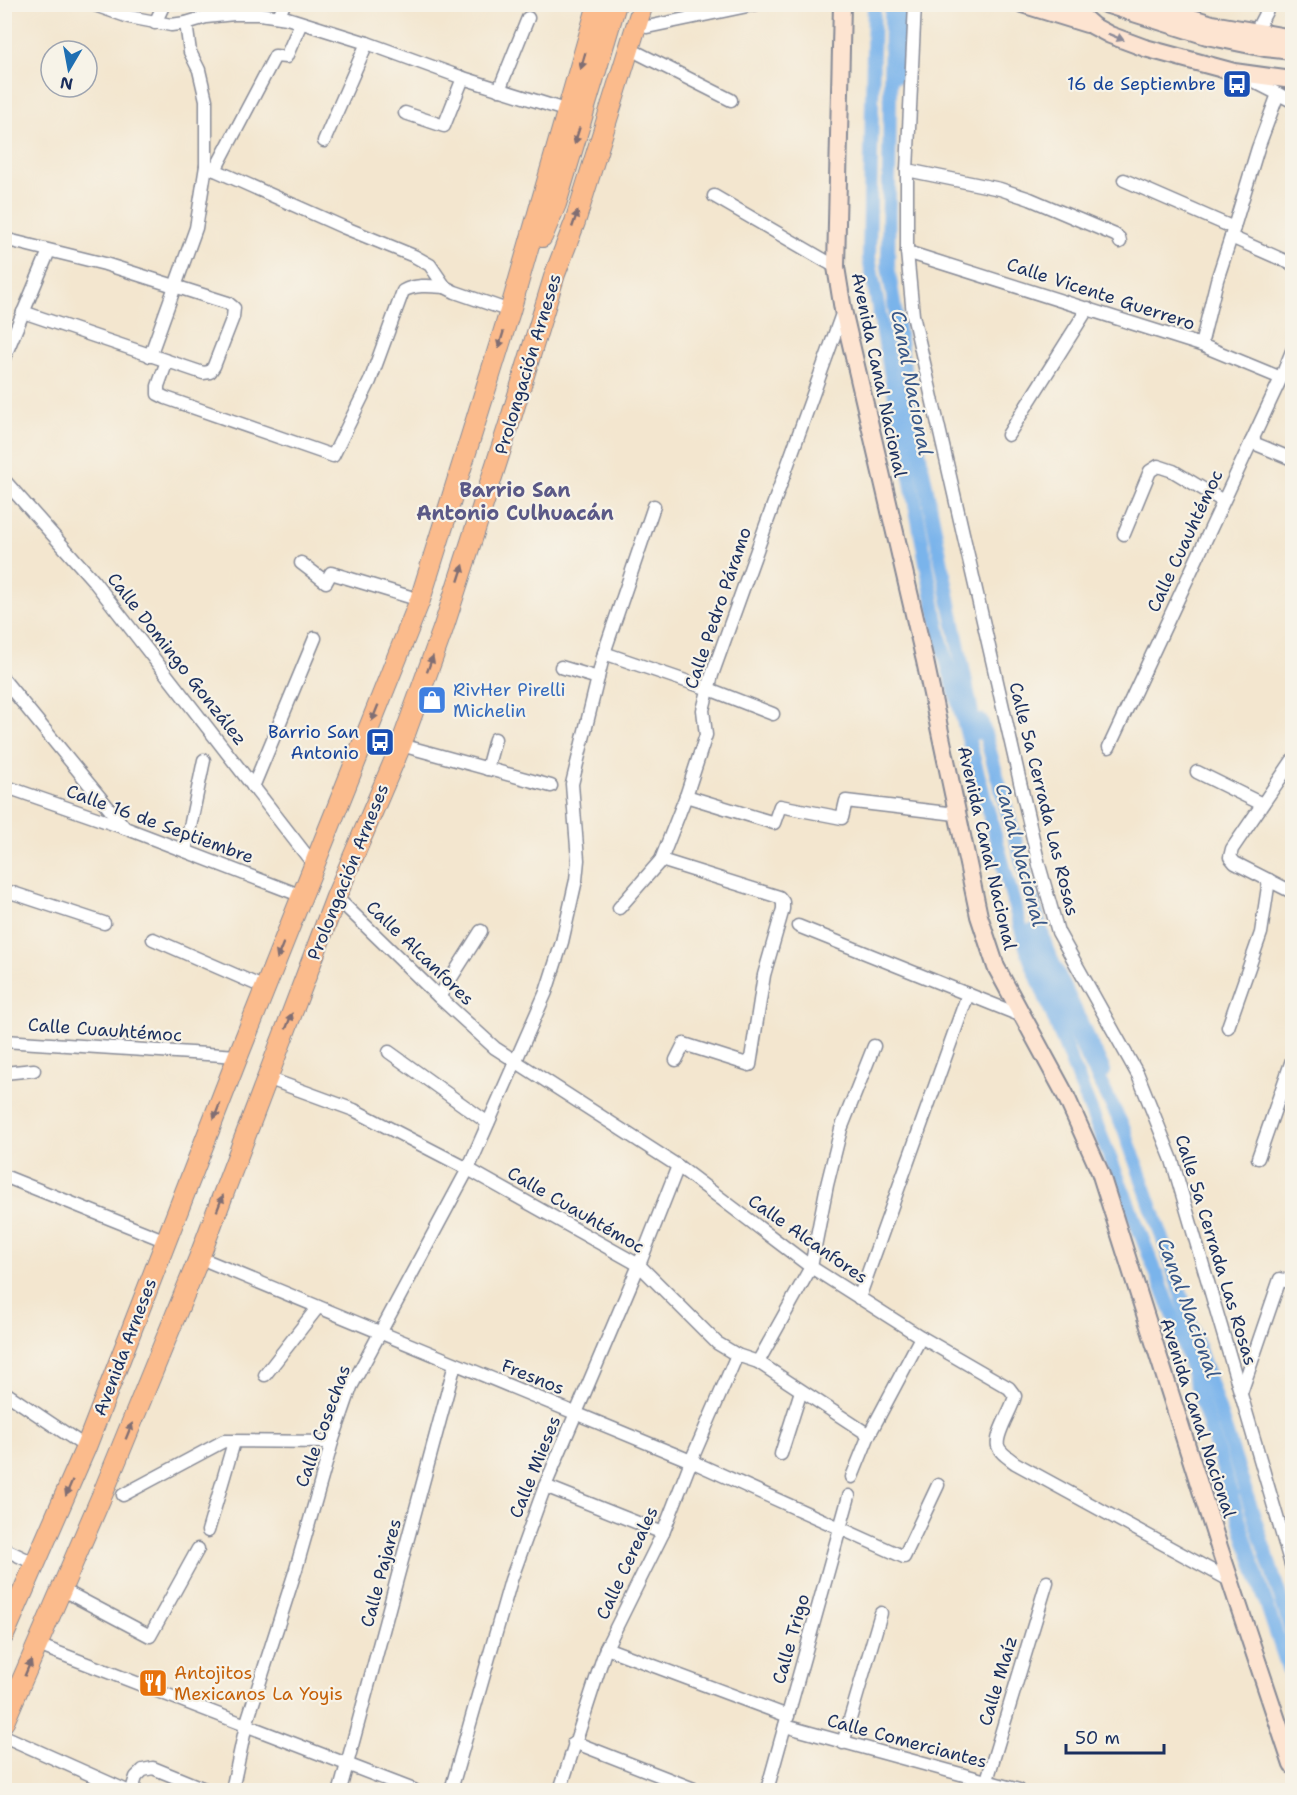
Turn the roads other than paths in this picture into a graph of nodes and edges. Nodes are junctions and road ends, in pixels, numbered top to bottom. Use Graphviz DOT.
graph roads {
  1 [pos="164,4"];
  2 [pos="643,4"];
  3 [pos="757,4"];
  4 [pos="842,4"];
  5 [pos="915,4"];
  6 [pos="1022,4"];
  7 [pos="1068,4"];
  8 [pos="1105,4"];
  9 [pos="1146,4"];
  10 [pos="1270,4"];
  11 [pos="94,5"];
  12 [pos="608,9"];
  13 [pos="281,10"];
  14 [pos="528,18"];
  15 [pos="301,22"];
  16 [pos="155,23"];
  17 [pos="186,23"];
  18 [pos="1093,26"];
  19 [pos="647,27"];
  20 [pos="1256,33"];
  21 [pos="1293,38"];
  22 [pos="367,44"];
  23 [pos="630,49"];
  24 [pos="1293,51"];
  25 [pos="1234,72"];
  26 [pos="463,78"];
  27 [pos="1293,81"];
  28 [pos="499,90"];
  29 [pos="1278,94"];
  30 [pos="731,100"];
  31 [pos="1293,101"];
  32 [pos="568,111"];
  33 [pos="405,113"];
  34 [pos="324,141"];
  35 [pos="211,168"];
  36 [pos="907,170"];
  37 [pos="1124,180"];
  38 [pos="714,196"];
  39 [pos="1233,233"];
  40 [pos="4,239"];
  41 [pos="1120,242"];
  42 [pos="48,251"];
  43 [pos="907,252"];
  44 [pos="1293,264"];
  45 [pos="836,267"];
  46 [pos="518,284"];
  47 [pos="176,286"];
  48 [pos="445,286"];
  49 [pos="1088,308"];
  50 [pos="510,310"];
  51 [pos="843,310"];
  52 [pos="23,312"];
  53 [pos="1201,345"];
  54 [pos="1293,351"];
  55 [pos="150,356"];
  56 [pos="4,358"];
  57 [pos="167,361"];
  58 [pos="1281,378"];
  59 [pos="1008,435"];
  60 [pos="1251,442"];
  61 [pos="1293,459"];
  62 [pos="4,480"];
  63 [pos="1223,501"];
  64 [pos="654,506"];
  65 [pos="1124,534"];
  66 [pos="301,563"];
  67 [pos="420,600"];
  68 [pos="315,638"];
  69 [pos="604,653"];
  70 [pos="561,668"];
  71 [pos="598,678"];
  72 [pos="4,680"];
  73 [pos="709,689"];
  74 [pos="773,714"];
  75 [pos="495,739"];
  76 [pos="401,745"];
  77 [pos="1109,747"];
  78 [pos="204,759"];
  79 [pos="1293,761"];
  80 [pos="487,770"];
  81 [pos="1197,772"];
  82 [pos="4,786"];
  83 [pos="551,786"];
  84 [pos="253,787"];
  85 [pos="686,796"];
  86 [pos="1262,804"];
  87 [pos="957,814"];
  88 [pos="125,828"];
  89 [pos="185,851"];
  90 [pos="661,860"];
  91 [pos="314,865"];
  92 [pos="1269,880"];
  93 [pos="4,890"];
  94 [pos="1293,892"];
  95 [pos="302,896"];
  96 [pos="336,897"];
  97 [pos="620,908"];
  98 [pos="104,923"];
  99 [pos="798,926"];
  100 [pos="481,931"];
  101 [pos="153,939"];
  102 [pos="265,988"];
  103 [pos="968,994"];
  104 [pos="439,998"];
  105 [pos="1022,1016"];
  106 [pos="1228,1027"];
  107 [pos="4,1041"];
  108 [pos="874,1046"];
  109 [pos="389,1052"];
  110 [pos="238,1056"];
  111 [pos="676,1059"];
  112 [pos="1293,1060"];
  113 [pos="515,1061"];
  114 [pos="34,1070"];
  115 [pos="4,1073"];
  116 [pos="267,1078"];
  117 [pos="488,1123"];
  118 [pos="1258,1158"];
  119 [pos="678,1166"];
  120 [pos="468,1169"];
  121 [pos="4,1176"];
  122 [pos="166,1241"];
  123 [pos="205,1260"];
  124 [pos="639,1265"];
  125 [pos="811,1267"];
  126 [pos="1293,1284"];
  127 [pos="860,1298"];
  128 [pos="318,1306"];
  129 [pos="380,1333"];
  130 [pos="921,1338"];
  131 [pos="737,1355"];
  132 [pos="758,1362"];
  133 [pos="455,1364"];
  134 [pos="265,1375"];
  135 [pos="801,1391"];
  136 [pos="4,1392"];
  137 [pos="1241,1393"];
  138 [pos="577,1414"];
  139 [pos="869,1436"];
  140 [pos="234,1442"];
  141 [pos="332,1442"];
  142 [pos="86,1447"];
  143 [pos="781,1454"];
  144 [pos="691,1461"];
  145 [pos="852,1477"];
  146 [pos="938,1485"];
  147 [pos="545,1486"];
  148 [pos="123,1495"];
  149 [pos="849,1496"];
  150 [pos="841,1528"];
  151 [pos="208,1531"];
  152 [pos="663,1533"];
  153 [pos="4,1549"];
  154 [pos="198,1549"];
  155 [pos="36,1564"];
  156 [pos="1293,1568"];
  157 [pos="1231,1581"];
  158 [pos="1047,1582"];
  159 [pos="62,1589"];
  160 [pos="881,1613"];
  161 [pos="7,1625"];
  162 [pos="38,1645"];
  163 [pos="606,1648"];
  164 [pos="787,1721"];
  165 [pos="4,1722"];
  166 [pos="246,1725"];
  167 [pos="4,1736"];
  168 [pos="574,1742"];
  169 [pos="843,1743"];
  170 [pos="348,1764"];
  171 [pos="1293,1765"];
  172 [pos="985,1786"];
  173 [pos="694,1789"];
  174 [pos="125,1791"];
  175 [pos="132,1791"];
  176 [pos="207,1791"];
  177 [pos="232,1791"];
  178 [pos="340,1791"];
  179 [pos="414,1791"];
  180 [pos="451,1791"];
  181 [pos="560,1791"];
  182 [pos="767,1791"];
  183 [pos="1019,1791"];
  1 -- 16 [label="street"];
  2 -- 23 [label="main road, Prolongación Arneses"];
  3 -- 19 [label="street"];
  4 -- 45 [label="street, Avenida Canal Nacional"];
  5 -- 36 [label="street, Calle 5a Cerrada Las Rosas"];
  6 -- 18 [label="street"];
  7 -- 18 [label="street"];
  8 -- 24 [label="street"];
  9 -- 20 [label="street"];
  10 -- 20 [label="street"];
  11 -- 16 [label="street"];
  12 -- 32 [label="main road, Prolongación Arneses, one-way"];
  12 -- 46 [label="main road, one-way"];
  13 -- 15 [label="street"];
  13 -- 17 [label="street"];
  14 -- 28 [label="street"];
  15 -- 22 [label="street"];
  15 -- 35 [label="street"];
  16 -- 17 [label="street"];
  17 -- 35 [label="street"];
  18 -- 25 [label="street, one-way"];
  20 -- 21 [label="street"];
  22 -- 26 [label="street"];
  22 -- 34 [label="street"];
  23 -- 30 [label="street"];
  76 -- 23 [label="main road, Prolongación Arneses, one-way"];
  25 -- 27 [label="street"];
  25 -- 29 [label="street"];
  26 -- 28 [label="street"];
  26 -- 33 [label="street"];
  28 -- 32 [label="street"];
  29 -- 31 [label="street"];
  29 -- 39 [label="street"];
  32 -- 46 [label="main road, Prolongación Arneses"];
  35 -- 47 [label="street"];
  35 -- 48 [label="street"];
  36 -- 41 [label="street"];
  36 -- 43 [label="street, Calle 5a Cerrada Las Rosas"];
  37 -- 39 [label="street"];
  38 -- 45 [label="street"];
  39 -- 44 [label="street"];
  39 -- 53 [label="street"];
  40 -- 42 [label="street"];
  42 -- 47 [label="street"];
  42 -- 52 [label="street"];
  43 -- 49 [label="street, Calle Vicente Guerrero"];
  43 -- 137 [label="street, Calle 5a Cerrada Las Rosas"];
  45 -- 51 [label="street, Avenida Canal Nacional"];
  46 -- 50 [label="main road, Prolongación Arneses"];
  47 -- 55 [label="street"];
  47 -- 57 [label="street"];
  48 -- 50 [label="street"];
  48 -- 57 [label="street"];
  49 -- 53 [label="street, Calle Vicente Guerrero"];
  49 -- 59 [label="street"];
  50 -- 67 [label="main road, Prolongación Arneses, one-way"];
  51 -- 73 [label="street, Calle Pedro Páramo"];
  51 -- 87 [label="street, Avenida Canal Nacional"];
  52 -- 55 [label="street"];
  52 -- 56 [label="street"];
  53 -- 58 [label="street, Calle Vicente Guerrero"];
  54 -- 58 [label="street, Calle Cuauhtémoc"];
  55 -- 57 [label="street"];
  58 -- 60 [label="street, Calle Cuauhtémoc"];
  60 -- 61 [label="street"];
  60 -- 63 [label="street, Calle Cuauhtémoc"];
  62 -- 84 [label="street, Calle Domingo González"];
  63 -- 65 [label="street"];
  63 -- 77 [label="street, Calle Cuauhtémoc"];
  64 -- 69 [label="street, Calle Cosechas"];
  66 -- 67 [label="street"];
  67 -- 91 [label="main road, Prolongación Arneses, one-way"];
  68 -- 84 [label="street"];
  69 -- 71 [label="street, Calle Cosechas"];
  69 -- 73 [label="street"];
  70 -- 71 [label="street"];
  71 -- 113 [label="street, Calle Cosechas"];
  72 -- 88 [label="street"];
  73 -- 74 [label="street"];
  73 -- 85 [label="street, Calle Pedro Páramo"];
  75 -- 80 [label="street"];
  76 -- 80 [label="street"];
  76 -- 96 [label="main road, Prolongación Arneses"];
  78 -- 89 [label="street"];
  79 -- 86 [label="street"];
  80 -- 83 [label="street"];
  81 -- 86 [label="street"];
  82 -- 88 [label="street, Calle 16 de Septiembre"];
  84 -- 91 [label="street, Calle Domingo González"];
  85 -- 87 [label="street"];
  85 -- 90 [label="street, Calle Pedro Páramo"];
  86 -- 92 [label="street"];
  87 -- 105 [label="street, Avenida Canal Nacional"];
  88 -- 89 [label="street, Calle 16 de Septiembre"];
  89 -- 95 [label="street, Calle 16 de Septiembre"];
  90 -- 97 [label="street, Calle Pedro Páramo"];
  90 -- 111 [label="street"];
  91 -- 95 [label="main road, Prolongación Arneses"];
  92 -- 94 [label="street"];
  92 -- 106 [label="street"];
  93 -- 98 [label="street"];
  95 -- 102 [label="main road, Prolongación Arneses, one-way"];
  96 -- 104 [label="street, Calle Alcanfores"];
  116 -- 96 [label="main road, Prolongación Arneses, one-way"];
  99 -- 103 [label="street"];
  100 -- 104 [label="street"];
  101 -- 102 [label="street"];
  102 -- 110 [label="main road, Prolongación Arneses"];
  103 -- 105 [label="street"];
  103 -- 127 [label="street"];
  104 -- 113 [label="street, Calle Alcanfores"];
  105 -- 157 [label="street, Avenida Canal Nacional"];
  107 -- 110 [label="street, Calle Cuauhtémoc"];
  108 -- 125 [label="street"];
  109 -- 117 [label="street"];
  110 -- 122 [label="main road, Avenida Arneses, one-way"];
  112 -- 118 [label="street"];
  113 -- 117 [label="street, Calle Cosechas"];
  113 -- 119 [label="street, Calle Alcanfores"];
  114 -- 115 [label="street"];
  116 -- 120 [label="street, Calle Cuauhtémoc"];
  123 -- 116 [label="main road, Prolongación Arneses, one-way"];
  117 -- 120 [label="street, Calle Cosechas"];
  119 -- 124 [label="street, Calle Mieses"];
  119 -- 125 [label="street, Calle Alcanfores"];
  120 -- 124 [label="street, Calle Cuauhtémoc"];
  120 -- 129 [label="street, Calle Cosechas"];
  121 -- 122 [label="street"];
  122 -- 142 [label="main road, Avenida Arneses"];
  123 -- 128 [label="street, Fresnos"];
  159 -- 123 [label="main road, Avenida Arneses, one-way"];
  124 -- 131 [label="street, Calle Cuauhtémoc"];
  124 -- 138 [label="street, Calle Mieses"];
  125 -- 127 [label="street, Calle Alcanfores"];
  125 -- 132 [label="street"];
  126 -- 137 [label="street"];
  127 -- 130 [label="street, Calle Alcanfores"];
  128 -- 129 [label="street, Fresnos"];
  128 -- 134 [label="street"];
  129 -- 133 [label="street, Fresnos"];
  129 -- 141 [label="street, Calle Cosechas"];
  130 -- 139 [label="street"];
  130 -- 157 [label="street, Calle Alcanfores"];
  131 -- 132 [label="street, Calle Cuauhtémoc"];
  131 -- 144 [label="street, Calle Cereales"];
  132 -- 135 [label="street, Calle Cuauhtémoc"];
  133 -- 138 [label="street, Fresnos"];
  133 -- 170 [label="street, Calle Pajares"];
  135 -- 139 [label="street, Calle Cuauhtémoc"];
  135 -- 143 [label="street"];
  136 -- 142 [label="street"];
  137 -- 156 [label="street, Calle 5a Cerrada Las Rosas"];
  138 -- 144 [label="street, Fresnos"];
  138 -- 147 [label="street, Calle Mieses"];
  139 -- 145 [label="street"];
  140 -- 141 [label="street"];
  140 -- 148 [label="street"];
  140 -- 151 [label="street"];
  141 -- 166 [label="street, Calle Cosechas"];
  142 -- 155 [label="main road, Avenida Arneses, one-way"];
  144 -- 150 [label="street, Fresnos"];
  144 -- 152 [label="street, Calle Cereales"];
  146 -- 150 [label="street, Fresnos"];
  147 -- 152 [label="street"];
  147 -- 180 [label="street, Calle Mieses"];
  149 -- 150 [label="street, Calle Trigo"];
  150 -- 164 [label="street, Calle Trigo"];
  152 -- 163 [label="street, Calle Cereales"];
  153 -- 155 [label="street"];
  154 -- 159 [label="street"];
  155 -- 161 [label="main road, Avenida Arneses"];
  157 -- 171 [label="street, Avenida Canal Nacional"];
  158 -- 172 [label="street, Calle Maíz"];
  159 -- 162 [label="main road, Avenida Arneses"];
  160 -- 169 [label="street"];
  165 -- 162 [label="main road, Avenida Arneses, one-way"];
  162 -- 166 [label="street"];
  163 -- 164 [label="street, Calle Comerciantes"];
  163 -- 168 [label="street, Calle Cereales"];
  164 -- 169 [label="street, Calle Comerciantes"];
  164 -- 182 [label="street, Calle Trigo"];
  166 -- 170 [label="street"];
  166 -- 177 [label="street, Calle Cosechas"];
  167 -- 174 [label="street"];
  168 -- 173 [label="street"];
  168 -- 181 [label="street, Calle Cereales"];
  169 -- 172 [label="street, Calle Comerciantes"];
  170 -- 178 [label="street, Calle Pajares"];
  170 -- 179 [label="street"];
  172 -- 183 [label="street, Calle Comerciantes"];
  175 -- 176 [label="street"];
}
